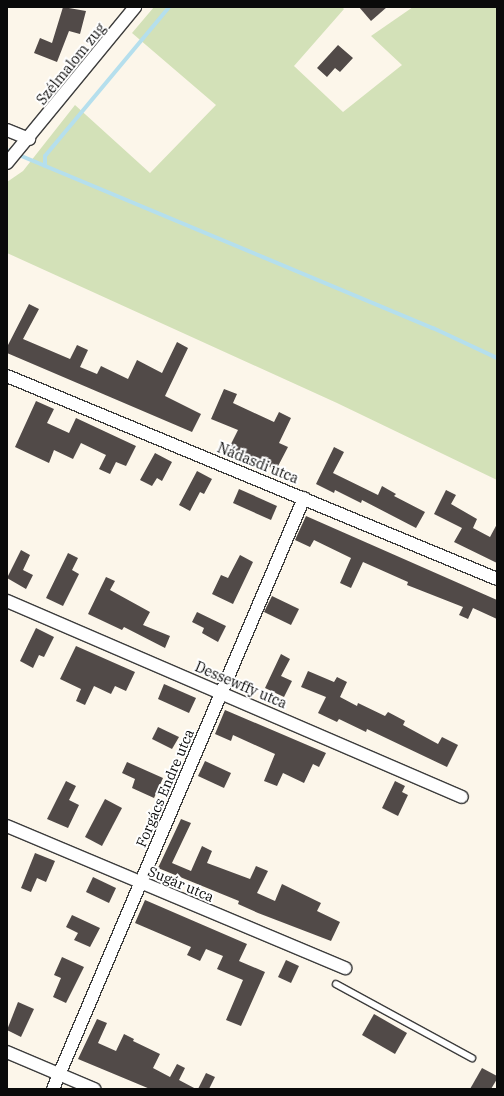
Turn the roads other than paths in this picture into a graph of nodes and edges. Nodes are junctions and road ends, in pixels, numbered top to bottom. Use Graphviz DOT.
graph roads {
  1 [pos="136,7"];
  2 [pos="7,130"];
  3 [pos="29,139"];
  4 [pos="14,156"];
  5 [pos="7,376"];
  6 [pos="304,498"];
  7 [pos="497,579"];
  8 [pos="7,601"];
  9 [pos="222,693"];
  10 [pos="462,797"];
  11 [pos="7,826"];
  12 [pos="141,883"];
  13 [pos="345,968"];
  14 [pos="336,984"];
  15 [pos="7,1052"];
  16 [pos="472,1058"];
  17 [pos="61,1075"];
  18 [pos="53,1089"];
  19 [pos="94,1089"];
  1 -- 3 [label="street, Szélmalom zug"];
  2 -- 3 [label="street"];
  3 -- 4 [label="street, Szélmalom zug"];
  5 -- 6 [label="street, Nádasdi utca"];
  6 -- 7 [label="street, Nádasdi utca"];
  6 -- 9 [label="street, Forgács Endre utca"];
  8 -- 9 [label="street, Dessewffy utca"];
  9 -- 10 [label="street, Dessewffy utca"];
  9 -- 12 [label="street, Forgács Endre utca"];
  11 -- 12 [label="street, Sugár utca"];
  12 -- 13 [label="street, Sugár utca"];
  12 -- 17 [label="street, Forgács Endre utca"];
  14 -- 16 [label="lane"];
  15 -- 17 [label="street"];
  17 -- 18 [label="street, Forgács Endre utca"];
  17 -- 19 [label="street"];
}
